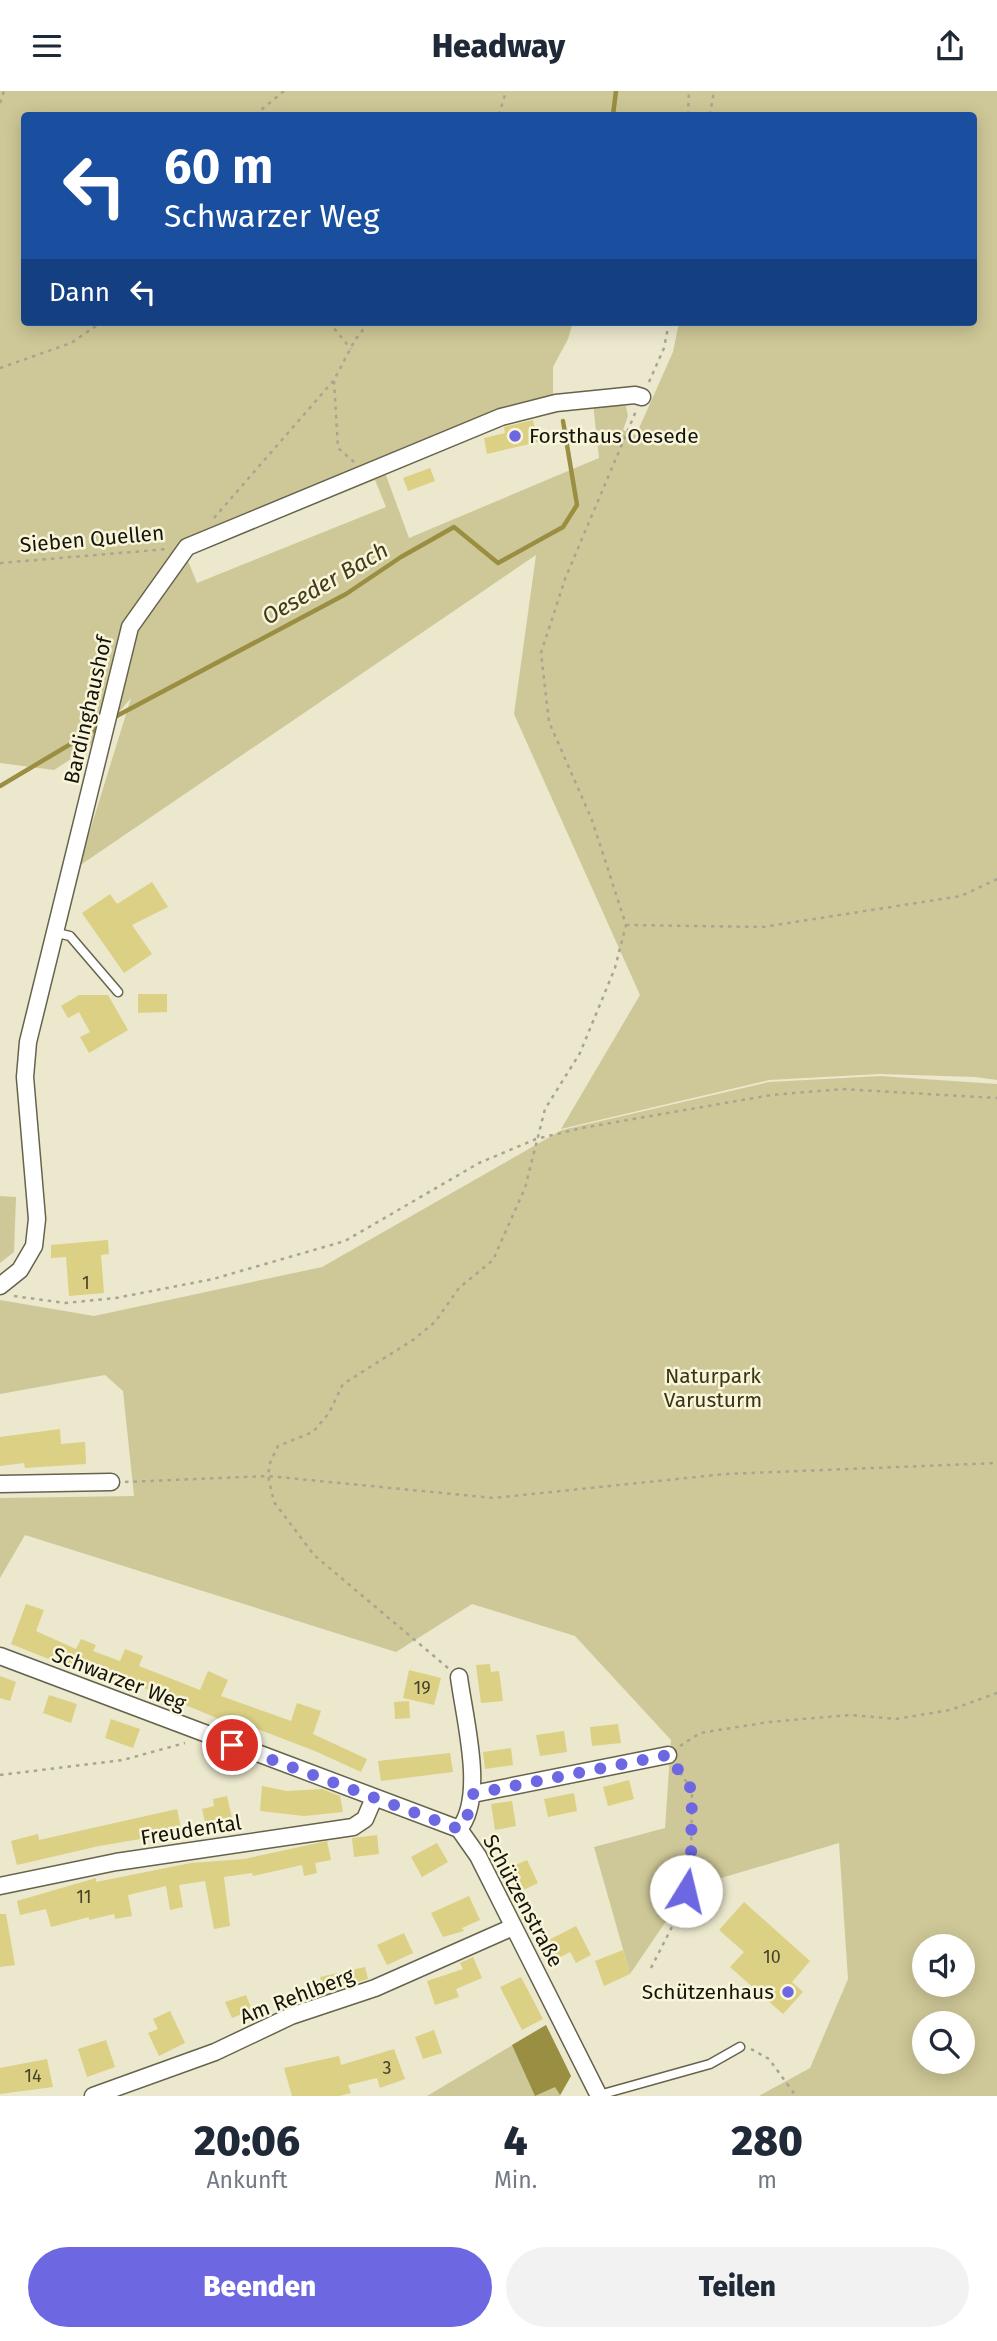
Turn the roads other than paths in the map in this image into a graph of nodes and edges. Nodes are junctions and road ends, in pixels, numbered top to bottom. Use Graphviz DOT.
graph roads {
  1 [pos="642,397"];
  2 [pos="57,933"];
  3 [pos="118,992"];
  4 [pos="6,1288"];
  5 [pos="111,1482"];
  6 [pos="0,1484"];
  7 [pos="0,1656"];
  8 [pos="459,1677"];
  9 [pos="668,1755"];
  10 [pos="473,1794"];
  11 [pos="374,1798"];
  12 [pos="459,1829"];
  13 [pos="0,1886"];
  14 [pos="513,1927"];
  15 [pos="740,2047"];
  16 [pos="595,2094"];
  17 [pos="93,2096"];
  1 -- 2 [label="street, Bardinghaushof"];
  2 -- 3 [label="lane"];
  2 -- 4 [label="street, Bardinghaushof"];
  5 -- 6 [label="street"];
  7 -- 11 [label="street, Schwarzer Weg"];
  8 -- 10 [label="street, Schützenstraße"];
  9 -- 10 [label="street"];
  10 -- 12 [label="street, Schützenstraße"];
  11 -- 12 [label="street, Schwarzer Weg"];
  11 -- 13 [label="street, Freudental"];
  12 -- 14 [label="street, Schützenstraße"];
  14 -- 16 [label="street, Schützenstraße"];
  14 -- 17 [label="street, Am Rehlberg"];
  15 -- 16 [label="lane"];
}
